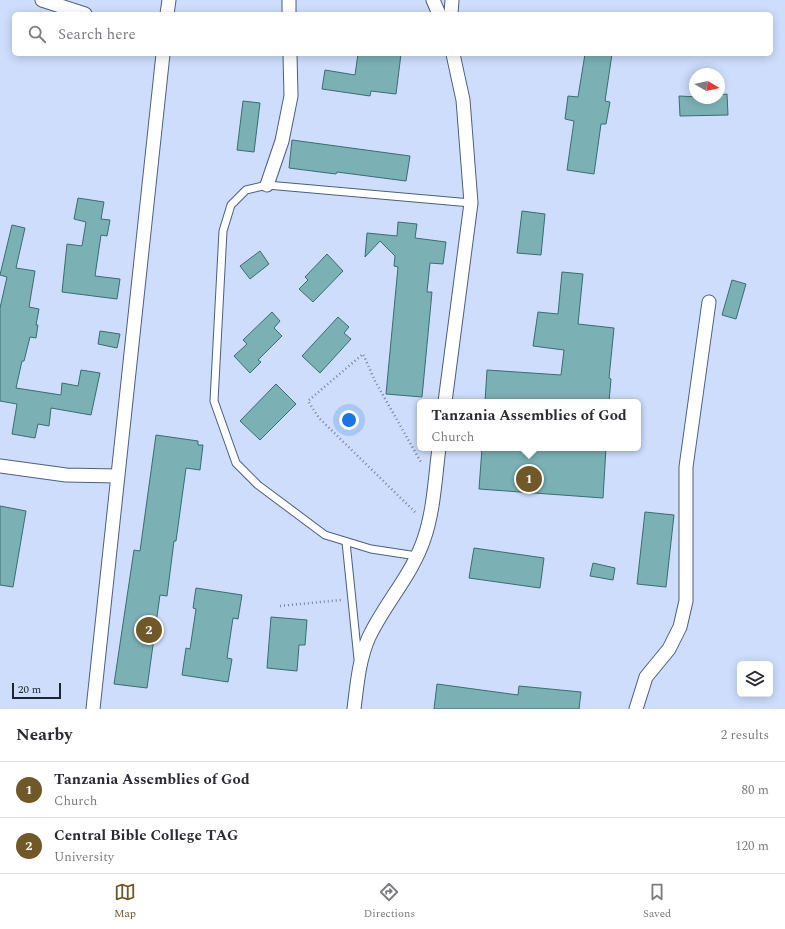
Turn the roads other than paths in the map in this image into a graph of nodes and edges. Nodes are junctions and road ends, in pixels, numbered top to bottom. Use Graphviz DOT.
graph roads {
  1 [pos="42,0"];
  2 [pos="169,0"];
  3 [pos="288,0"];
  4 [pos="433,0"];
  5 [pos="452,0"];
  6 [pos="79,12"];
  7 [pos="167,12"];
  8 [pos="289,12"];
  9 [pos="438,12"];
  10 [pos="451,12"];
  11 [pos="163,56"];
  12 [pos="290,56"];
  13 [pos="453,56"];
  14 [pos="267,185"];
  15 [pos="471,203"];
  16 [pos="709,302"];
  17 [pos="445,399"];
  18 [pos="439,451"];
  19 [pos="0,466"];
  20 [pos="117,476"];
  21 [pos="346,542"];
  22 [pos="417,556"];
  23 [pos="359,673"];
  24 [pos="93,709"];
  25 [pos="354,709"];
  26 [pos="636,709"];
  1 -- 6 [label="street"];
  2 -- 7 [label="street"];
  3 -- 8 [label="street"];
  4 -- 9 [label="street"];
  5 -- 10 [label="street"];
  11 -- 20 [label="street"];
  12 -- 14 [label="street"];
  13 -- 15 [label="street"];
  14 -- 15 [label="lane"];
  14 -- 21 [label="lane"];
  15 -- 17 [label="street"];
  16 -- 26 [label="street"];
  18 -- 22 [label="street"];
  19 -- 20 [label="street"];
  20 -- 24 [label="street"];
  21 -- 22 [label="lane"];
  21 -- 23 [label="lane"];
  22 -- 23 [label="street"];
  23 -- 25 [label="street"];
}
